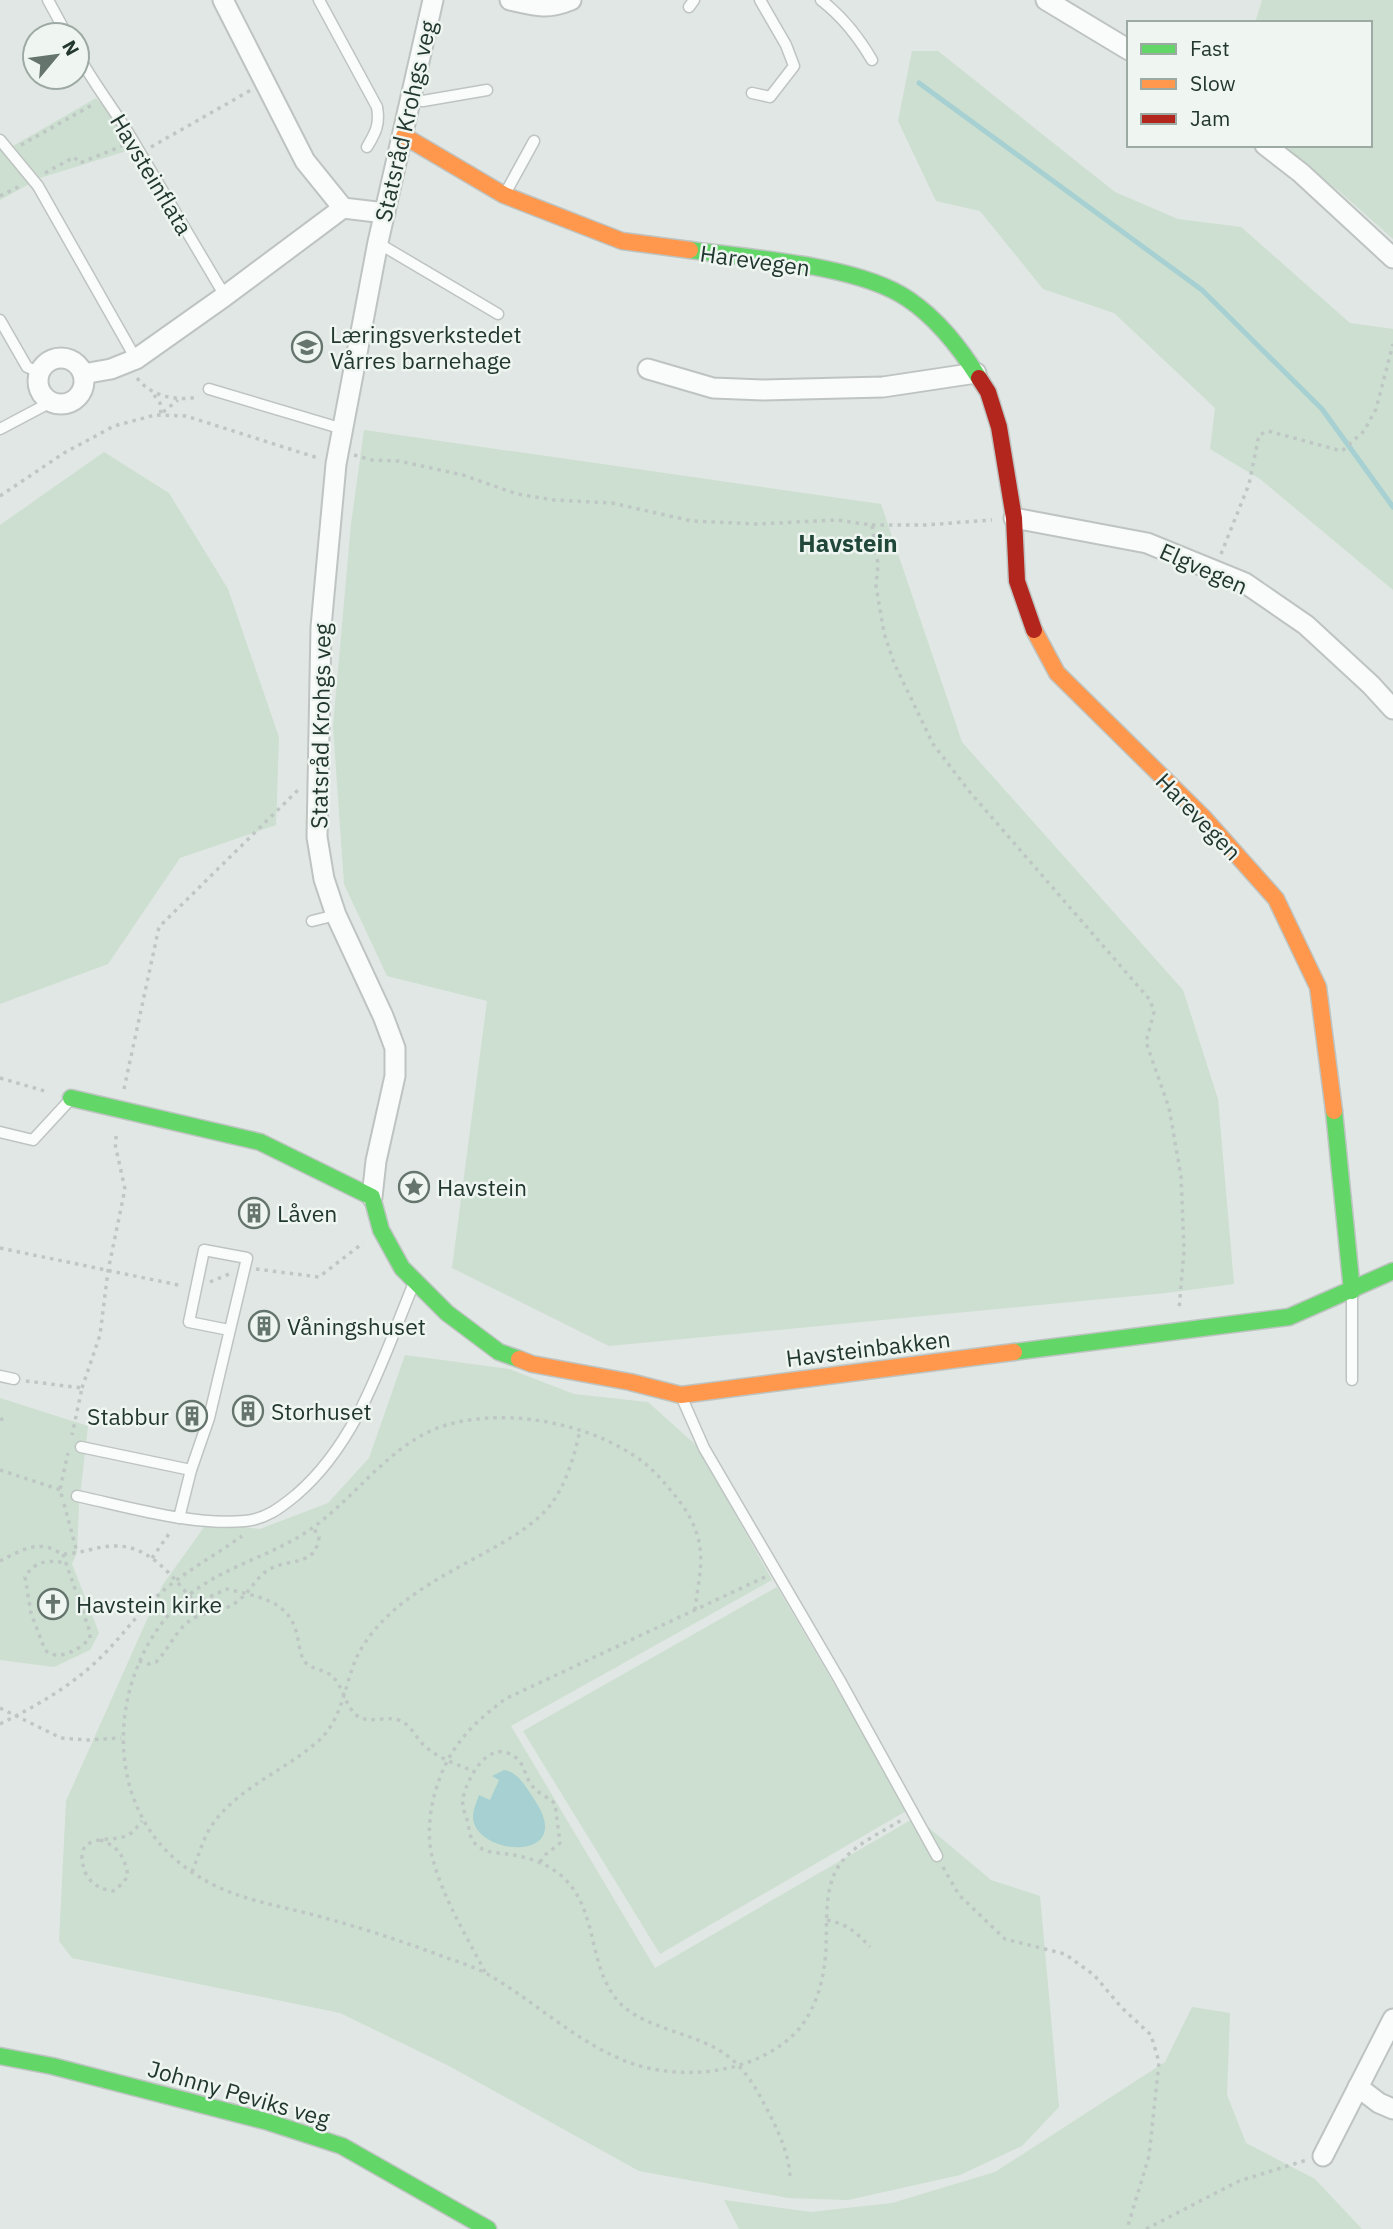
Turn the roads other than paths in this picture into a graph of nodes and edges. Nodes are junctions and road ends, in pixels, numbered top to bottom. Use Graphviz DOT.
graph roads {
  1 [pos="48,0"];
  2 [pos="223,0"];
  3 [pos="319,0"];
  4 [pos="433,0"];
  5 [pos="510,0"];
  6 [pos="572,0"];
  7 [pos="760,0"];
  8 [pos="821,0"];
  9 [pos="1046,0"];
  10 [pos="59,21"];
  11 [pos="1127,49"];
  12 [pos="872,60"];
  13 [pos="91,79"];
  14 [pos="487,90"];
  15 [pos="752,93"];
  16 [pos="412,99"];
  17 [pos="404,136"];
  18 [pos="0,139"];
  19 [pos="534,141"];
  20 [pos="367,147"];
  21 [pos="1268,147"];
  22 [pos="504,195"];
  23 [pos="343,208"];
  24 [pos="385,213"];
  25 [pos="377,242"];
  26 [pos="1393,258"];
  27 [pos="225,296"];
  28 [pos="498,314"];
  29 [pos="0,320"];
  30 [pos="132,361"];
  31 [pos="648,369"];
  32 [pos="39,372"];
  33 [pos="976,373"];
  34 [pos="83,374"];
  35 [pos="209,389"];
  36 [pos="51,402"];
  37 [pos="0,429"];
  38 [pos="343,429"];
  39 [pos="1014,518"];
  40 [pos="1393,709"];
  41 [pos="336,915"];
  42 [pos="312,920"];
  43 [pos="71,1098"];
  44 [pos="0,1132"];
  45 [pos="372,1197"];
  46 [pos="1393,1271"];
  47 [pos="414,1282"];
  48 [pos="1352,1291"];
  49 [pos="229,1330"];
  50 [pos="0,1376"];
  51 [pos="14,1379"];
  52 [pos="1352,1381"];
  53 [pos="681,1395"];
  54 [pos="81,1447"];
  55 [pos="191,1470"];
  56 [pos="77,1496"];
  57 [pos="179,1518"];
  58 [pos="937,1856"];
  59 [pos="1393,2019"];
  60 [pos="0,2056"];
  61 [pos="1358,2087"];
  62 [pos="1393,2109"];
  63 [pos="1323,2156"];
  64 [pos="488,2229"];
  1 -- 10 [label="lane"];
  2 -- 23 [label="street"];
  3 -- 20 [label="lane"];
  4 -- 16 [label="street, Statsråd Krohgs veg"];
  5 -- 6 [label="street"];
  7 -- 15 [label="lane"];
  8 -- 12 [label="lane"];
  9 -- 11 [label="street"];
  13 -- 27 [label="lane, Havsteinflata"];
  14 -- 16 [label="lane"];
  16 -- 17 [label="street, Statsråd Krohgs veg"];
  17 -- 22 [label="street, Harevegen"];
  17 -- 24 [label="street, Statsråd Krohgs veg"];
  18 -- 30 [label="lane"];
  19 -- 22 [label="lane"];
  21 -- 26 [label="street"];
  22 -- 33 [label="street, Harevegen"];
  23 -- 24 [label="street"];
  23 -- 27 [label="street"];
  24 -- 25 [label="street, Statsråd Krohgs veg"];
  25 -- 28 [label="lane, Statsråd Krohgs veg"];
  25 -- 38 [label="street, Statsråd Krohgs veg"];
  27 -- 30 [label="street"];
  29 -- 32 [label="lane"];
  30 -- 34 [label="street"];
  31 -- 33 [label="street"];
  32 -- 34 [label="street"];
  32 -- 36 [label="street"];
  33 -- 39 [label="street, Harevegen"];
  34 -- 36 [label="street"];
  35 -- 38 [label="lane"];
  36 -- 37 [label="lane"];
  38 -- 41 [label="street, Statsråd Krohgs veg"];
  39 -- 40 [label="street, Elgvegen"];
  39 -- 48 [label="street, Harevegen"];
  41 -- 42 [label="lane"];
  41 -- 45 [label="street, Statsråd Krohgs veg"];
  43 -- 44 [label="lane"];
  43 -- 45 [label="street"];
  45 -- 47 [label="street, Statsråd Krohgs veg"];
  46 -- 48 [label="street, Havsteinbakken"];
  47 -- 53 [label="street, Havsteinbakken"];
  47 -- 57 [label="lane"];
  48 -- 52 [label="lane"];
  48 -- 53 [label="street, Havsteinbakken"];
  49 -- 49 [label="lane"];
  49 -- 55 [label="lane"];
  50 -- 51 [label="lane"];
  53 -- 58 [label="lane"];
  54 -- 55 [label="lane"];
  55 -- 57 [label="lane"];
  56 -- 57 [label="lane"];
  59 -- 61 [label="street"];
  60 -- 64 [label="street, Johnny Peviks veg"];
  61 -- 62 [label="street"];
  61 -- 63 [label="street"];
}
